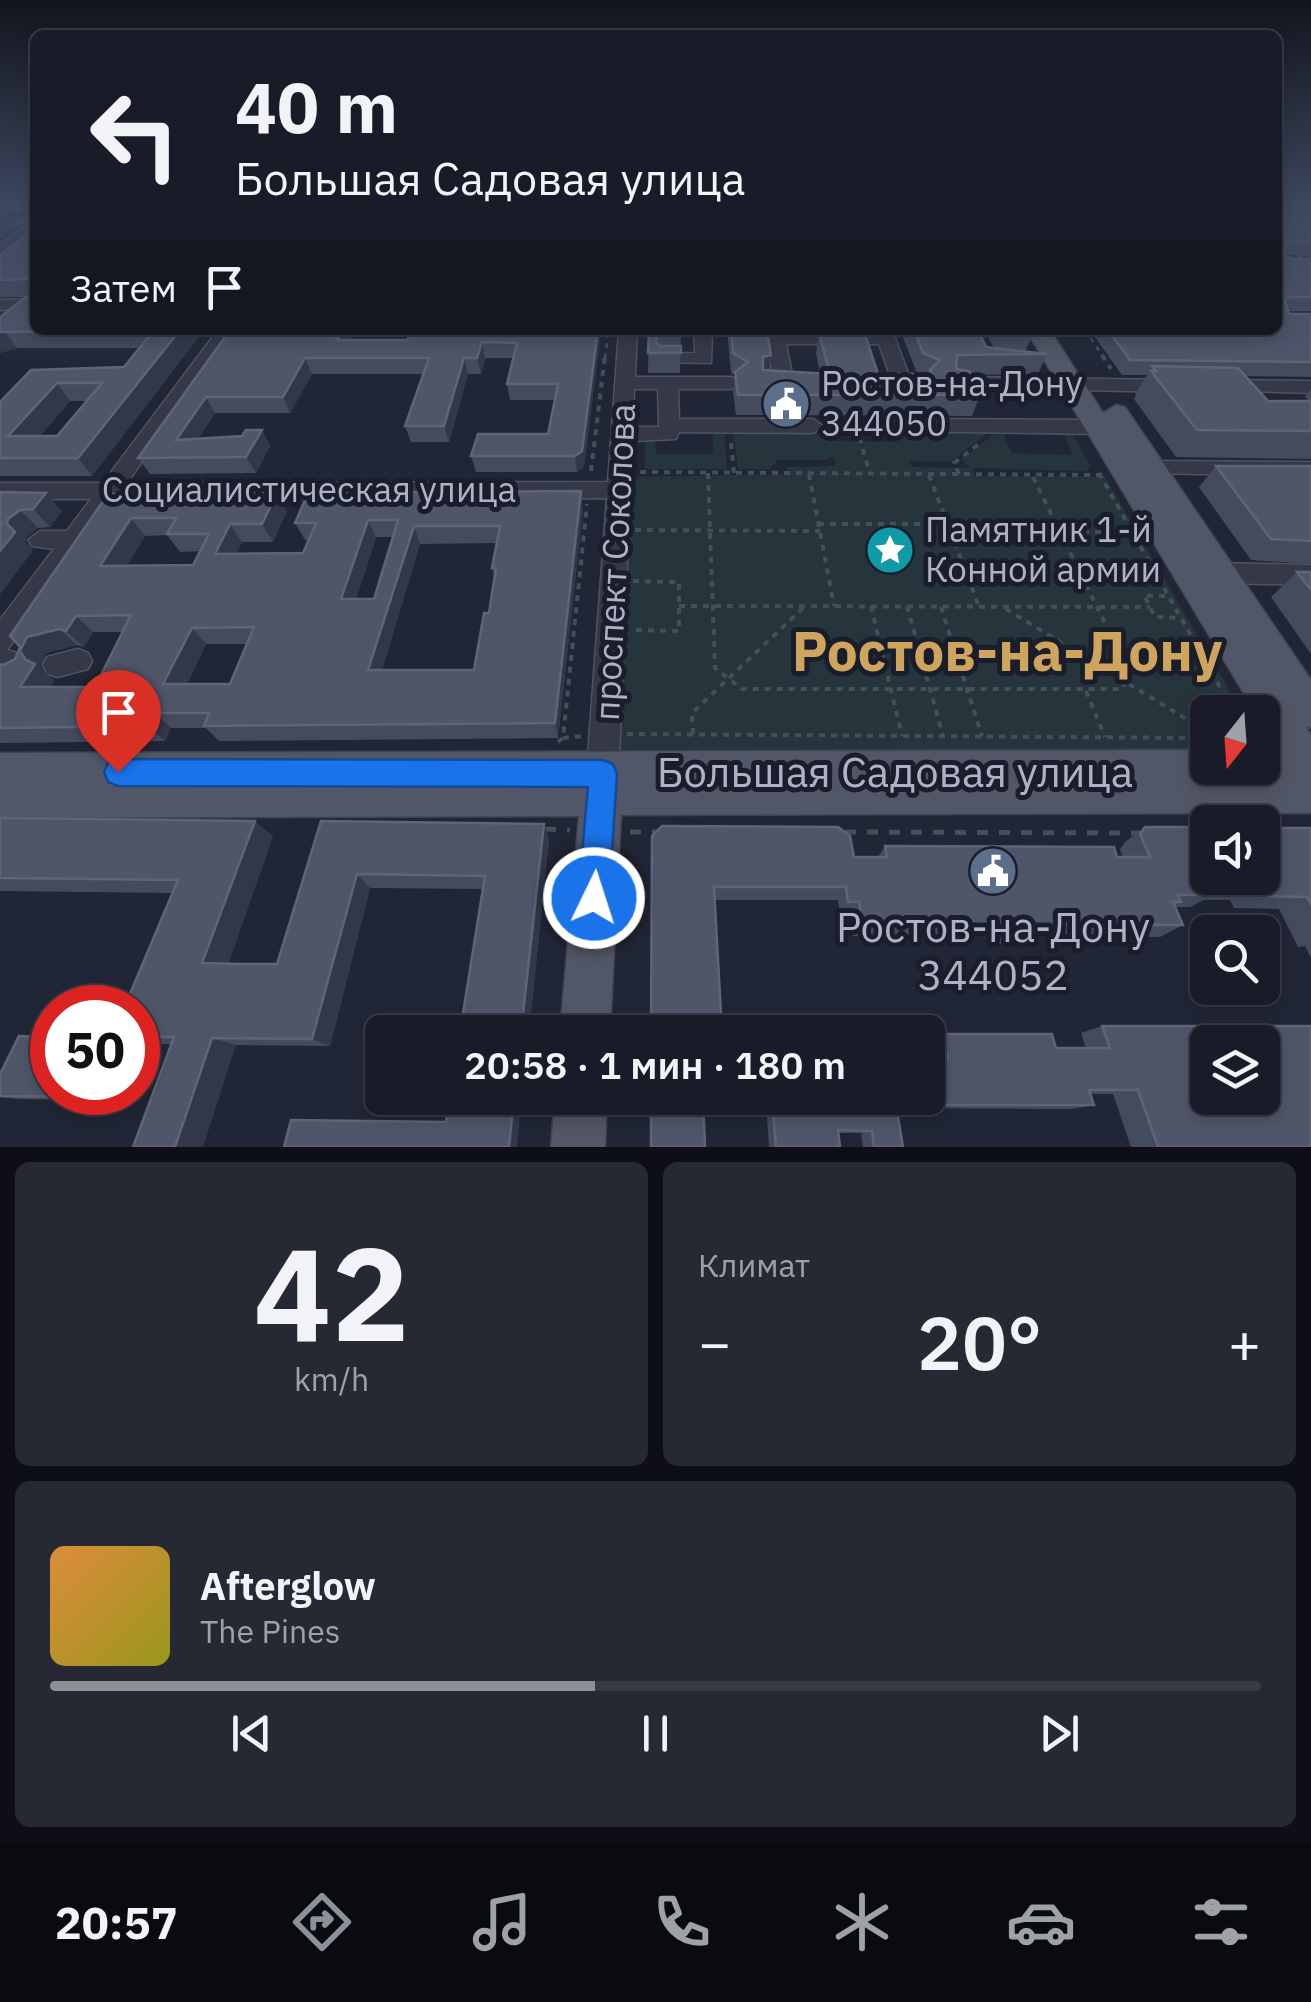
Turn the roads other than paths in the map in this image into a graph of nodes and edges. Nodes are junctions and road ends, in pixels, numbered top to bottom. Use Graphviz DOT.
graph roads {
  1 [pos="30,304"];
  2 [pos="0,305"];
  3 [pos="30,309"];
  4 [pos="10,328"];
  5 [pos="222,335"];
  6 [pos="628,335"];
  7 [pos="703,335"];
  8 [pos="775,335"];
  9 [pos="885,335"];
  10 [pos="1039,335"];
  11 [pos="1064,335"];
  12 [pos="626,358"];
  13 [pos="920,382"];
  14 [pos="624,383"];
  15 [pos="958,383"];
  16 [pos="668,384"];
  17 [pos="732,384"];
  18 [pos="770,384"];
  19 [pos="1086,386"];
  20 [pos="1311,386"];
  21 [pos="669,425"];
  22 [pos="813,426"];
  23 [pos="891,426"];
  24 [pos="1086,427"];
  25 [pos="629,434"];
  26 [pos="1152,468"];
  27 [pos="1311,469"];
  28 [pos="109,490"];
  29 [pos="617,490"];
  30 [pos="0,492"];
  31 [pos="40,540"];
  32 [pos="74,540"];
  33 [pos="1220,573"];
  34 [pos="1311,574"];
  35 [pos="0,641"];
  36 [pos="1311,711"];
  37 [pos="1311,770"];
  38 [pos="0,772"];
  39 [pos="602,786"];
  40 [pos="1311,792"];
  41 [pos="0,798"];
  42 [pos="586,1015"];
  43 [pos="580,1115"];
  44 [pos="578,1147"];
  1 -- 2 [label="street"];
  3 -- 4 [label="street"];
  5 -- 28 [label="street"];
  6 -- 12 [label="street, проспект Соколова"];
  7 -- 12 [label="street"];
  8 -- 18 [label="street"];
  9 -- 13 [label="street"];
  10 -- 19 [label="main road"];
  11 -- 19 [label="main road"];
  12 -- 14 [label="street, проспект Соколова"];
  14 -- 16 [label="street"];
  14 -- 25 [label="street, проспект Соколова"];
  15 -- 19 [label="street"];
  16 -- 17 [label="street"];
  16 -- 21 [label="street"];
  19 -- 20 [label="street"];
  19 -- 24 [label="main road"];
  19 -- 26 [label="main road"];
  21 -- 22 [label="street"];
  21 -- 25 [label="street"];
  23 -- 24 [label="street"];
  24 -- 37 [label="main road"];
  25 -- 29 [label="street, проспект Соколова"];
  26 -- 27 [label="street"];
  26 -- 33 [label="main road"];
  28 -- 29 [label="street, Социалистическая улица"];
  28 -- 30 [label="street, Социалистическая улица"];
  28 -- 32 [label="street"];
  29 -- 39 [label="street, проспект Соколова"];
  31 -- 32 [label="street"];
  32 -- 35 [label="street"];
  33 -- 34 [label="street"];
  33 -- 36 [label="main road"];
  37 -- 39 [label="main road, Большая Садовая улица"];
  38 -- 39 [label="main road, Большая Садовая улица"];
  39 -- 40 [label="main road, Большая Садовая улица"];
  39 -- 41 [label="main road, Большая Садовая улица"];
  39 -- 42 [label="main road, проспект Соколова"];
  43 -- 44 [label="main road"];
}
